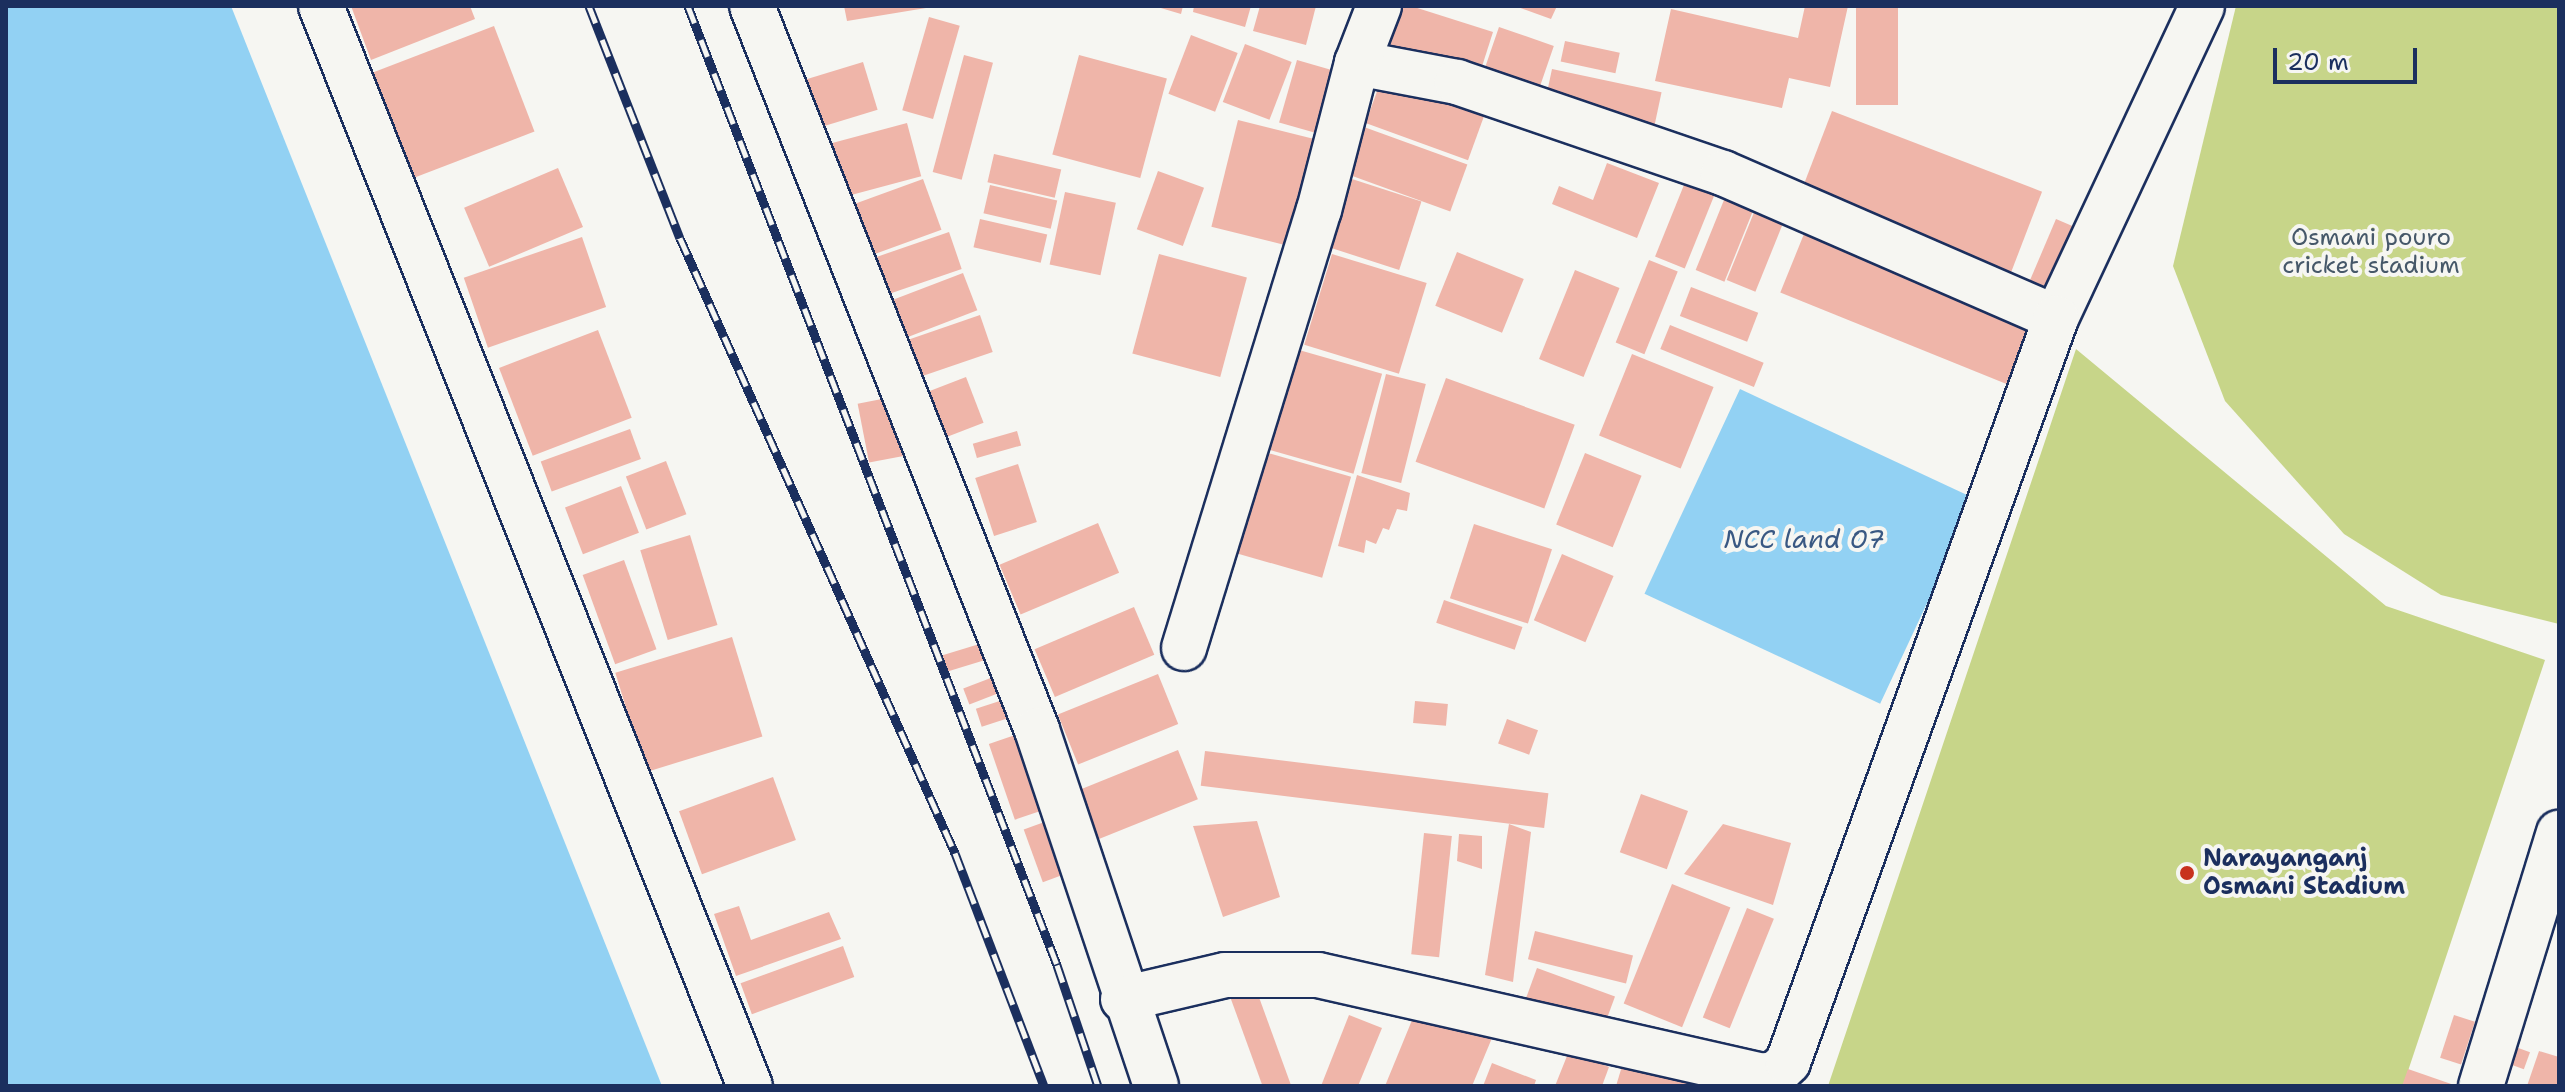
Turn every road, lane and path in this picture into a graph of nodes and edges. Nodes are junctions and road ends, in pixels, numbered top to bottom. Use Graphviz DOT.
graph roads {
  1 [pos="321,6"];
  2 [pos="752,6"];
  3 [pos="1379,6"];
  4 [pos="2202,6"];
  5 [pos="1357,63"];
  6 [pos="2056,318"];
  7 [pos="1184,648"];
  8 [pos="2559,833"];
  9 [pos="1123,999"];
  10 [pos="750,1086"];
  11 [pos="1156,1086"];
  12 [pos="2481,1086"];
  1 -- 10 [label="street"];
  2 -- 9 [label="street"];
  3 -- 5 [label="street"];
  4 -- 6 [label="street"];
  5 -- 6 [label="street"];
  5 -- 7 [label="street"];
  6 -- 9 [label="street"];
  8 -- 12 [label="street"];
  9 -- 11 [label="street"];
}
